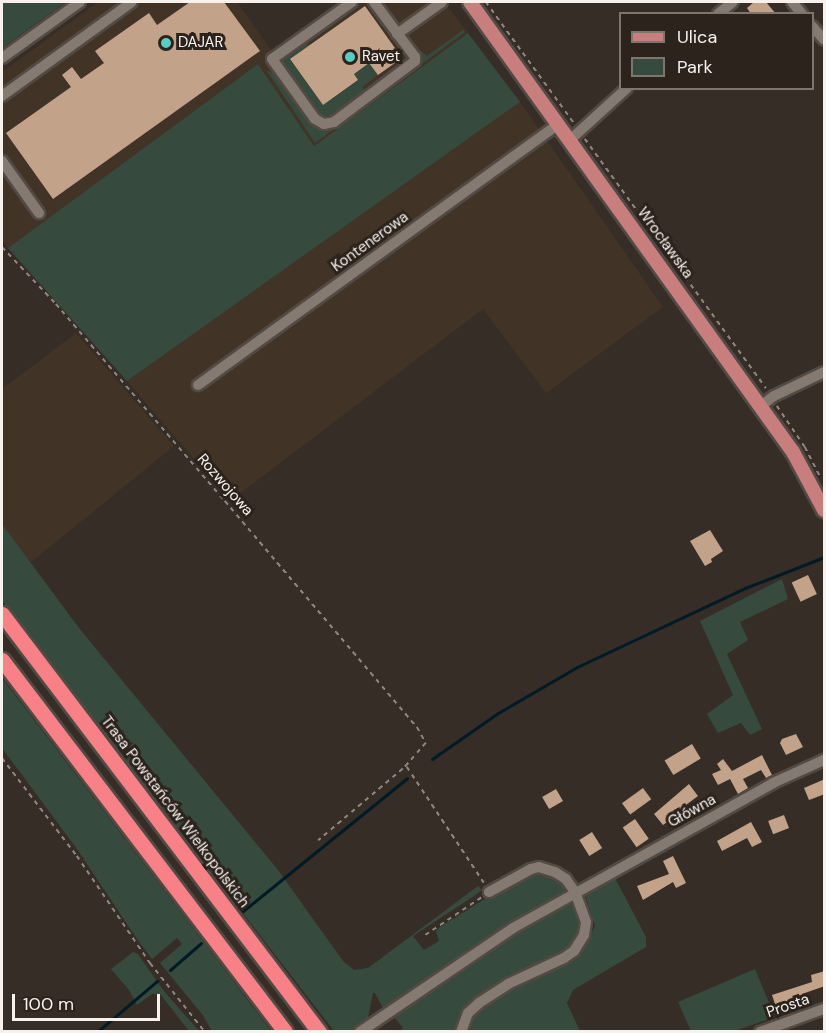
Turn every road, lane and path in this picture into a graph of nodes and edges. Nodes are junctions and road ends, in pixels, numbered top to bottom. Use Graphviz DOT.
graph roads {
  1 [pos="80,2"];
  2 [pos="132,2"];
  3 [pos="352,2"];
  4 [pos="374,2"];
  5 [pos="442,2"];
  6 [pos="470,2"];
  7 [pos="486,2"];
  8 [pos="733,2"];
  9 [pos="720,12"];
  10 [pos="814,27"];
  11 [pos="397,33"];
  12 [pos="825,40"];
  13 [pos="2,58"];
  14 [pos="625,90"];
  15 [pos="2,96"];
  16 [pos="558,124"];
  17 [pos="575,136"];
  18 [pos="2,161"];
  19 [pos="39,213"];
  20 [pos="2,247"];
  21 [pos="825,372"];
  22 [pos="198,385"];
  23 [pos="774,396"];
  24 [pos="761,406"];
  25 [pos="824,487"];
  26 [pos="825,510"];
  27 [pos="2,614"];
  28 [pos="2,660"];
  29 [pos="2,758"];
  30 [pos="825,760"];
  31 [pos="406,766"];
  32 [pos="318,841"];
  33 [pos="489,892"];
  34 [pos="575,892"];
  35 [pos="424,935"];
  36 [pos="825,1009"];
  37 [pos="205,1032"];
  38 [pos="285,1032"];
  39 [pos="320,1032"];
  40 [pos="360,1032"];
  41 [pos="461,1032"];
  42 [pos="760,1032"];
  1 -- 13 [label="street"];
  2 -- 15 [label="street"];
  3 -- 11 [label="street"];
  4 -- 11 [label="street"];
  5 -- 11 [label="street"];
  6 -- 16 [label="main road, Wrocławska"];
  7 -- 17 [label="path"];
  8 -- 9 [label="street"];
  10 -- 12 [label="street"];
  14 -- 17 [label="street"];
  16 -- 17 [label="main road, Wrocławska"];
  16 -- 22 [label="street, Kontenerowa"];
  17 -- 23 [label="path"];
  17 -- 24 [label="main road, Wrocławska"];
  18 -- 19 [label="street"];
  20 -- 31 [label="path, Rozwojowa"];
  21 -- 23 [label="street"];
  23 -- 24 [label="street"];
  23 -- 25 [label="path"];
  24 -- 26 [label="main road, Wrocławska"];
  27 -- 39 [label="highway, Trasa Powstańców Wielkopolskich"];
  28 -- 38 [label="highway"];
  29 -- 37 [label="path"];
  30 -- 34 [label="street, Główna"];
  31 -- 32 [label="path"];
  31 -- 33 [label="path"];
  33 -- 34 [label="street"];
  33 -- 35 [label="path"];
  34 -- 40 [label="street, Główna"];
  34 -- 41 [label="street"];
  36 -- 42 [label="street, Prosta"];
}
